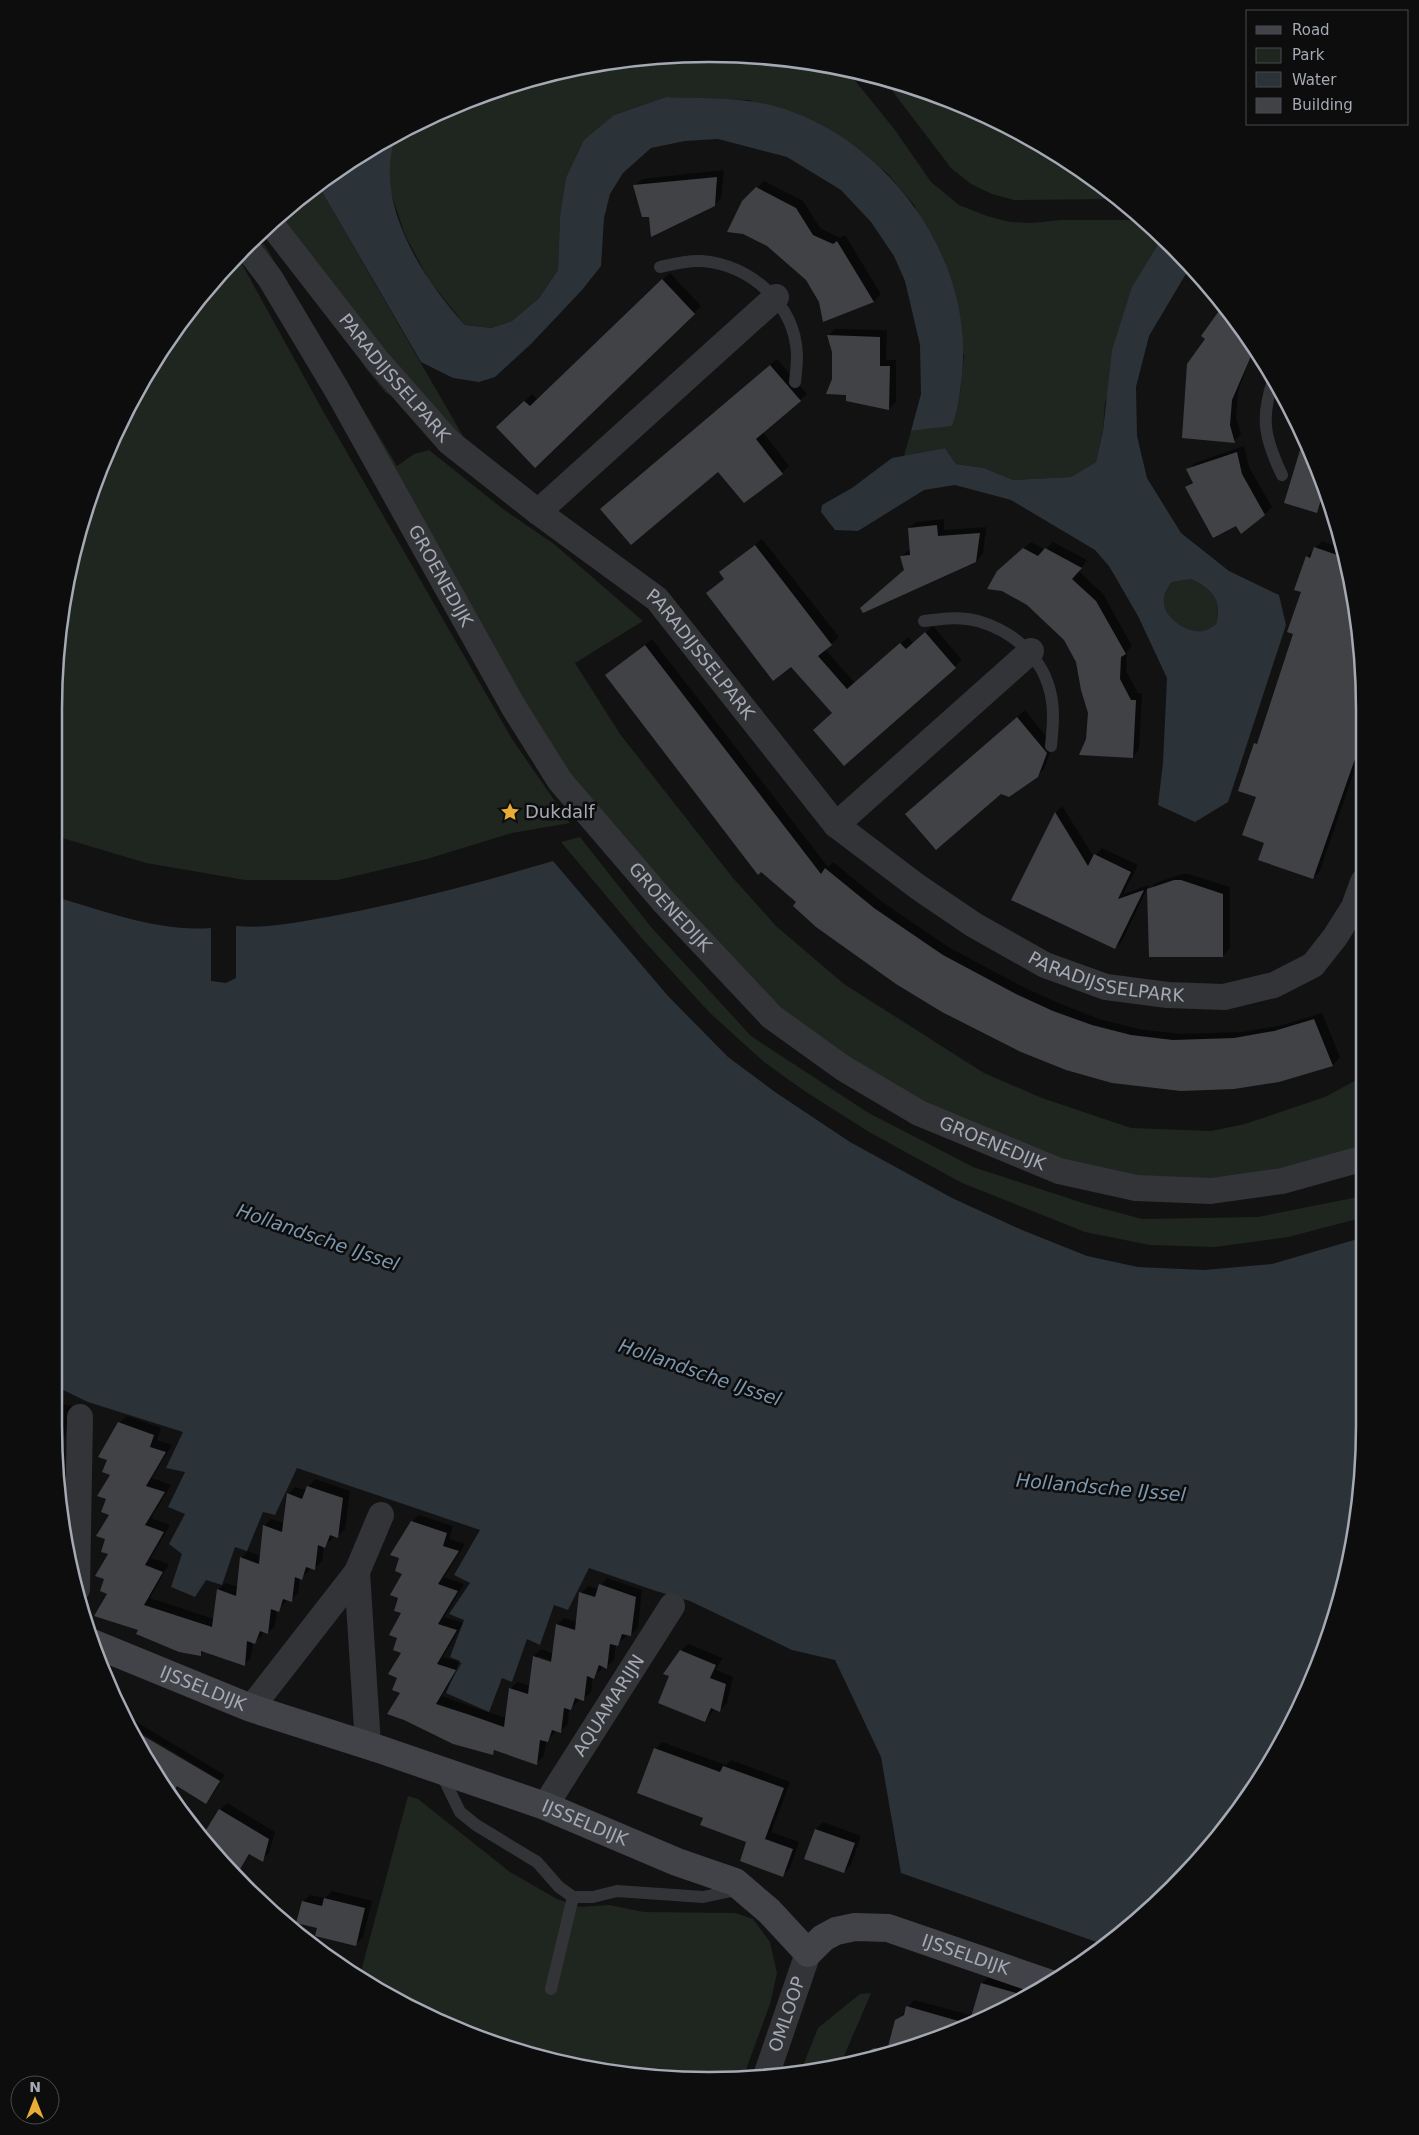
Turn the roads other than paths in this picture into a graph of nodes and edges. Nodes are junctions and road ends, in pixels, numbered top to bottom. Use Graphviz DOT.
graph roads {
  1 [pos="275,230"];
  2 [pos="251,253"];
  3 [pos="660,267"];
  4 [pos="776,297"];
  5 [pos="795,382"];
  6 [pos="1271,388"];
  7 [pos="1282,475"];
  8 [pos="538,512"];
  9 [pos="924,621"];
  10 [pos="1031,651"];
  11 [pos="1051,746"];
  12 [pos="836,825"];
  13 [pos="1356,901"];
  14 [pos="1356,1160"];
  15 [pos="80,1417"];
  16 [pos="381,1515"];
  17 [pos="78,1565"];
  18 [pos="357,1572"];
  19 [pos="672,1606"];
  20 [pos="102,1647"];
  21 [pos="251,1708"];
  22 [pos="368,1745"];
  23 [pos="439,1769"];
  24 [pos="545,1806"];
  25 [pos="744,1889"];
  26 [pos="573,1897"];
  27 [pos="808,1953"];
  28 [pos="1041,1981"];
  29 [pos="551,1989"];
  30 [pos="768,2069"];
  1 -- 8 [label="street, PARADIJSSELPARK"];
  2 -- 14 [label="street, GROENEDIJK"];
  3 -- 4 [label="lane"];
  4 -- 5 [label="lane"];
  4 -- 8 [label="street"];
  6 -- 7 [label="lane"];
  8 -- 12 [label="street, PARADIJSSELPARK"];
  9 -- 10 [label="lane"];
  10 -- 11 [label="lane"];
  10 -- 12 [label="street"];
  12 -- 13 [label="street, PARADIJSSELPARK"];
  15 -- 17 [label="street"];
  16 -- 18 [label="street"];
  18 -- 21 [label="street"];
  18 -- 22 [label="street"];
  19 -- 24 [label="street, AQUAMARIJN"];
  20 -- 21 [label="street, IJSSELDIJK"];
  21 -- 22 [label="street, IJSSELDIJK"];
  22 -- 23 [label="street, IJSSELDIJK"];
  23 -- 24 [label="street, IJSSELDIJK"];
  23 -- 26 [label="lane"];
  24 -- 25 [label="street, IJSSELDIJK"];
  25 -- 26 [label="lane"];
  25 -- 27 [label="street, IJSSELDIJK"];
  26 -- 29 [label="lane"];
  27 -- 28 [label="street, IJSSELDIJK"];
  27 -- 30 [label="street, OMLOOP"];
}
